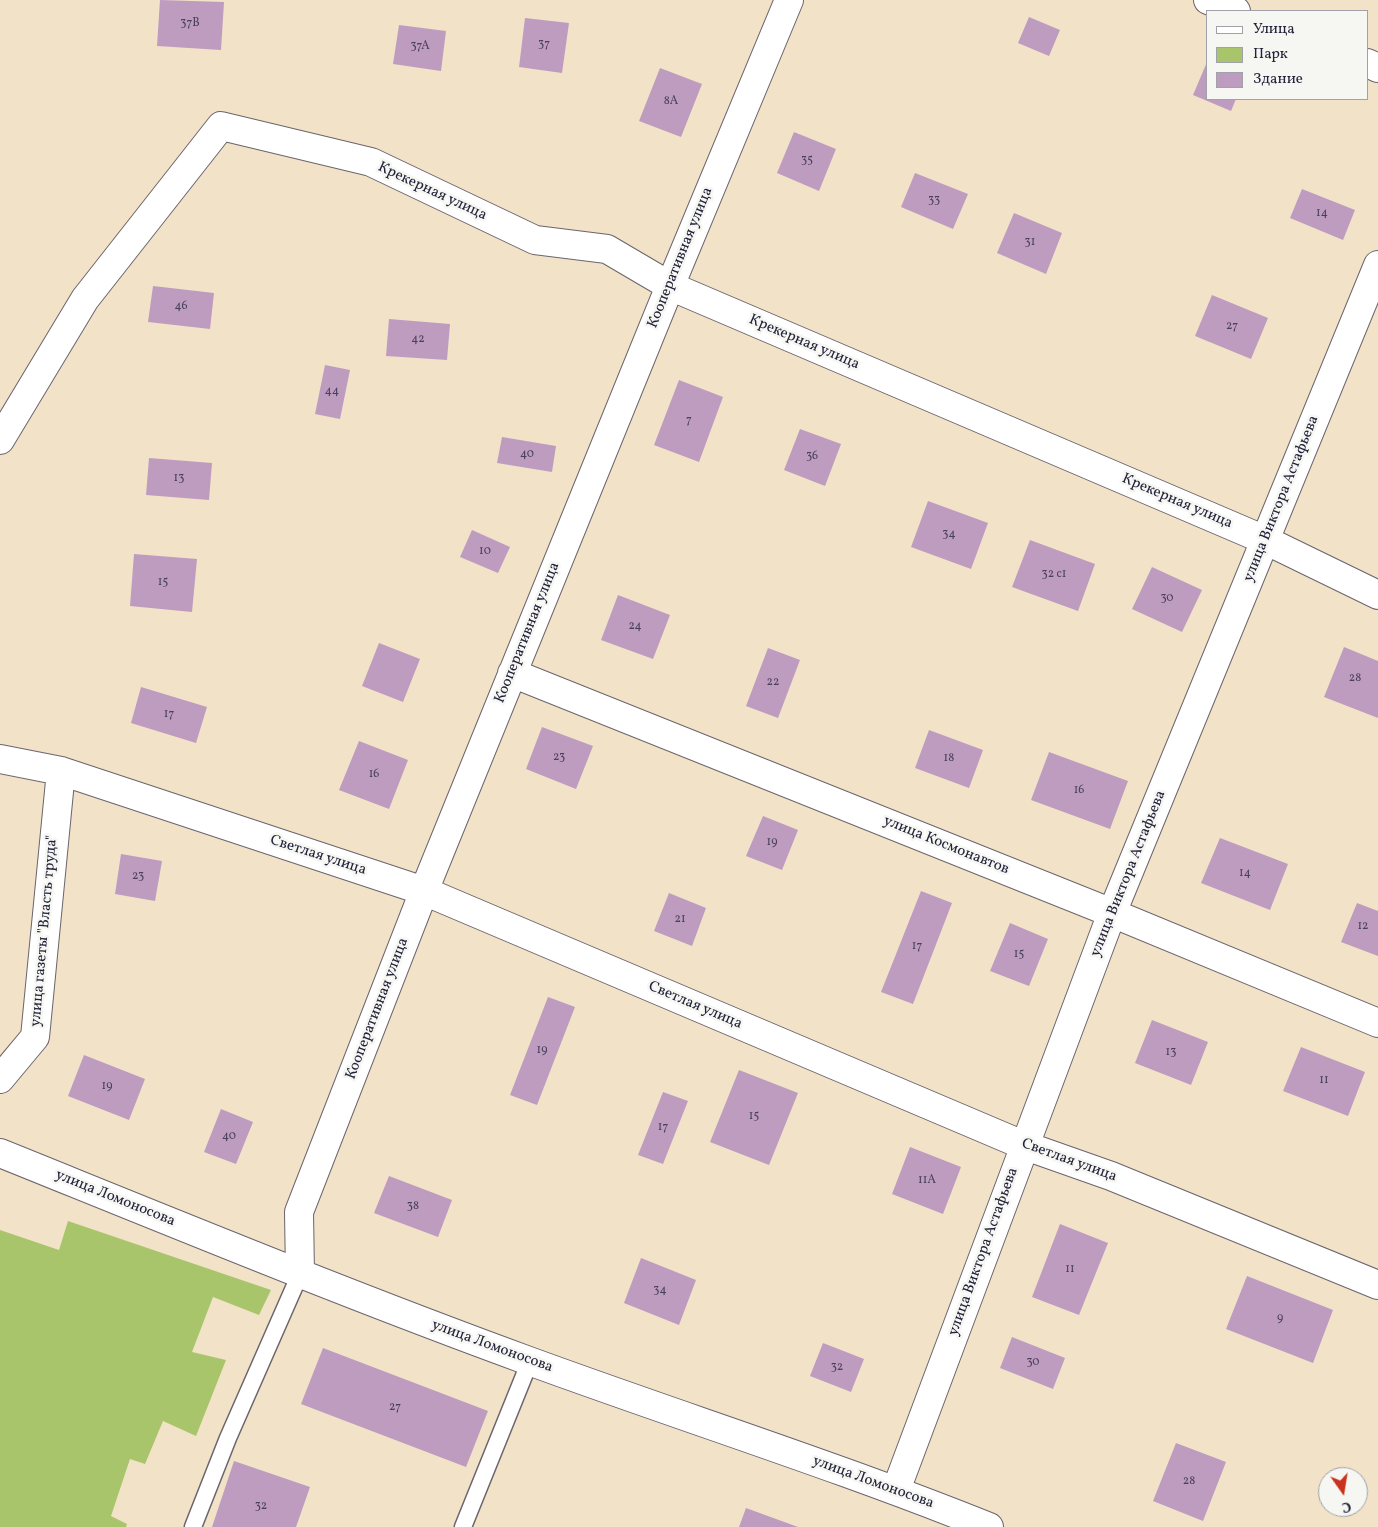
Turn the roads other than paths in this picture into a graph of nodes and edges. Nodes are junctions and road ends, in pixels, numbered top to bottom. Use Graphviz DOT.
graph roads {
  1 [pos="789,0"];
  2 [pos="1208,0"];
  3 [pos="1233,10"];
  4 [pos="1378,265"];
  5 [pos="670,286"];
  6 [pos="0,440"];
  7 [pos="1265,540"];
  8 [pos="1378,595"];
  9 [pos="512,673"];
  10 [pos="0,759"];
  11 [pos="61,771"];
  12 [pos="424,891"];
  13 [pos="1112,913"];
  14 [pos="1378,1023"];
  15 [pos="0,1079"];
  16 [pos="1023,1145"];
  17 [pos="0,1153"];
  18 [pos="300,1274"];
  19 [pos="1378,1285"];
  20 [pos="530,1361"];
  21 [pos="896,1490"];
  22 [pos="193,1527"];
  23 [pos="463,1527"];
  24 [pos="988,1527"];
  1 -- 5 [label="street, Кооперативная улица"];
  2 -- 3 [label="street"];
  4 -- 7 [label="street, улица Виктора Астафьева"];
  5 -- 6 [label="street, Крекерная улица"];
  5 -- 7 [label="street, Крекерная улица"];
  5 -- 9 [label="street, Кооперативная улица"];
  7 -- 8 [label="street, Крекерная улица"];
  7 -- 13 [label="street, улица Виктора Астафьева"];
  9 -- 12 [label="street, Кооперативная улица"];
  9 -- 13 [label="street, улица Космонавтов"];
  10 -- 11 [label="street, Светлая улица"];
  11 -- 12 [label="street, Светлая улица"];
  11 -- 15 [label="street, улица газеты \"Власть труда\""];
  12 -- 16 [label="street, Светлая улица"];
  12 -- 18 [label="street, Кооперативная улица"];
  13 -- 14 [label="street, улица Космонавтов"];
  13 -- 16 [label="street, улица Виктора Астафьева"];
  16 -- 19 [label="street, Светлая улица"];
  16 -- 21 [label="street, улица Виктора Астафьева"];
  17 -- 18 [label="street, улица Ломоносова"];
  18 -- 20 [label="street, улица Ломоносова"];
  18 -- 22 [label="lane"];
  20 -- 21 [label="street, улица Ломоносова"];
  20 -- 23 [label="lane"];
  21 -- 24 [label="street, улица Ломоносова"];
}
